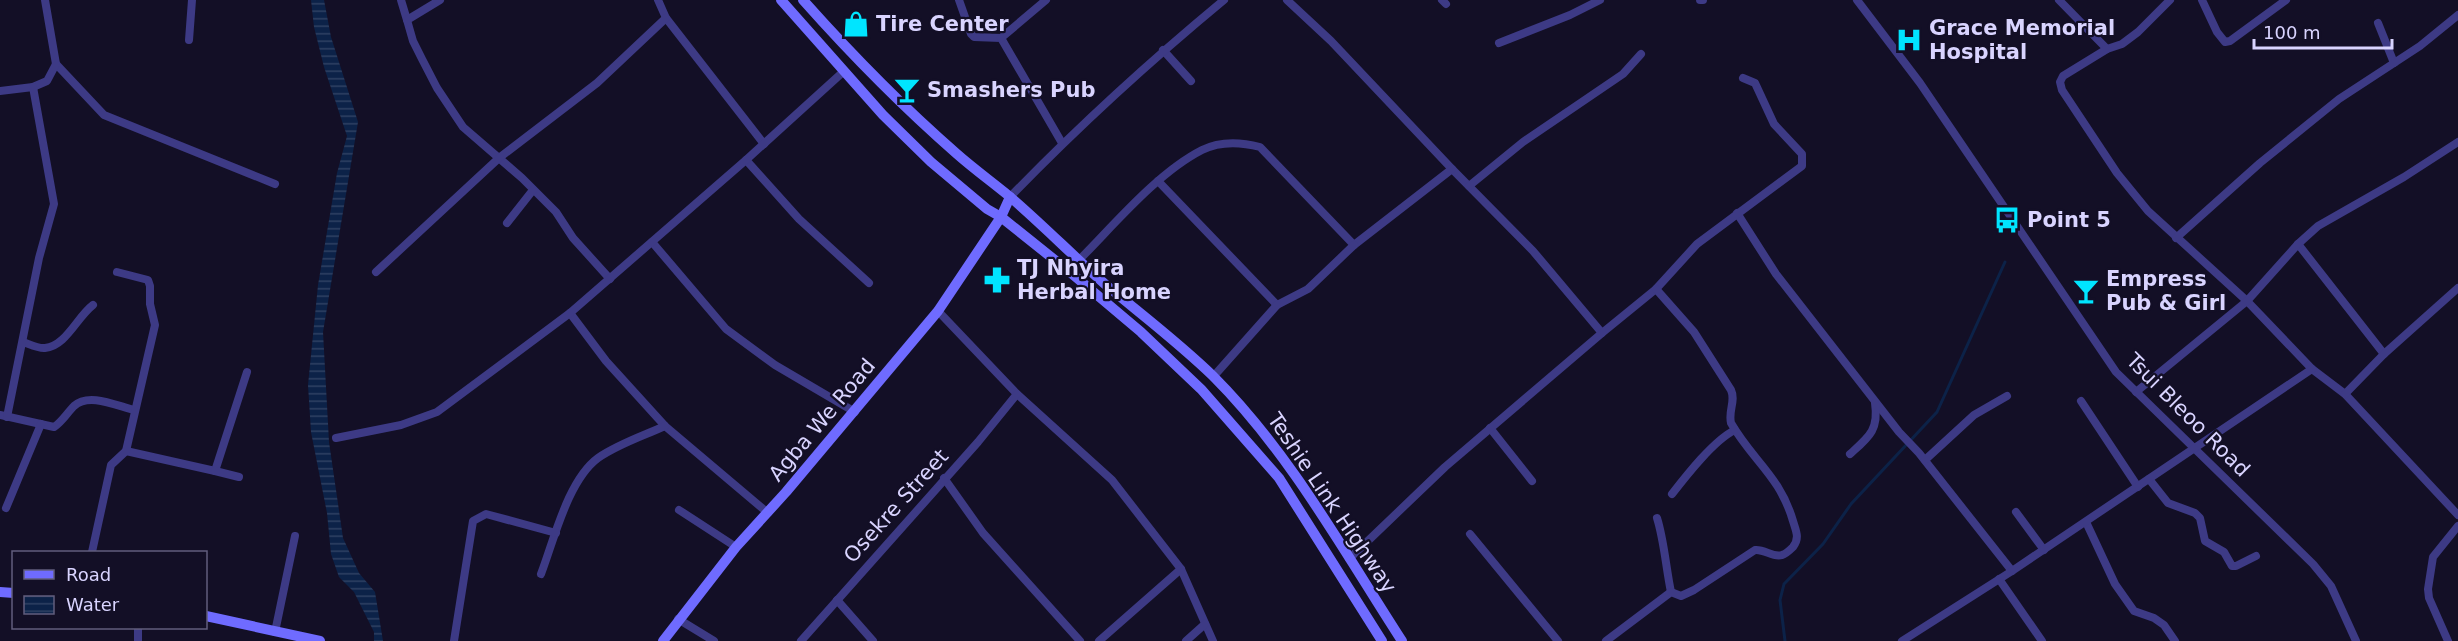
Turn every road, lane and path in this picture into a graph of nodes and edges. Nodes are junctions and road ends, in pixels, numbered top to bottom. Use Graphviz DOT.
graph roads {
  1 [pos="45,0"];
  2 [pos="192,0"];
  3 [pos="401,0"];
  4 [pos="440,0"];
  5 [pos="658,0"];
  6 [pos="781,0"];
  7 [pos="803,0"];
  8 [pos="959,0"];
  9 [pos="1046,0"];
  10 [pos="1224,0"];
  11 [pos="1287,0"];
  12 [pos="1600,0"];
  13 [pos="1857,0"];
  14 [pos="2059,0"];
  15 [pos="2170,0"];
  16 [pos="2202,0"];
  17 [pos="2286,0"];
  18 [pos="2458,15"];
  19 [pos="666,18"];
  20 [pos="408,20"];
  21 [pos="2378,23"];
  22 [pos="1001,38"];
  23 [pos="189,40"];
  24 [pos="1499,43"];
  25 [pos="2107,49"];
  26 [pos="1163,50"];
  27 [pos="1641,54"];
  28 [pos="2394,63"];
  29 [pos="56,64"];
  30 [pos="843,72"];
  31 [pos="1743,78"];
  32 [pos="1191,81"];
  33 [pos="33,87"];
  34 [pos="0,91"];
  35 [pos="2458,142"];
  36 [pos="1062,143"];
  37 [pos="764,144"];
  38 [pos="499,158"];
  39 [pos="746,160"];
  40 [pos="1452,169"];
  41 [pos="1158,181"];
  42 [pos="275,184"];
  43 [pos="1469,186"];
  44 [pos="533,190"];
  45 [pos="1010,197"];
  46 [pos="1737,213"];
  47 [pos="1000,217"];
  48 [pos="507,223"];
  49 [pos="2175,238"];
  50 [pos="652,242"];
  51 [pos="2298,244"];
  52 [pos="1353,245"];
  53 [pos="1079,260"];
  54 [pos="117,272"];
  55 [pos="376,272"];
  56 [pos="610,279"];
  57 [pos="869,283"];
  58 [pos="2458,288"];
  59 [pos="1656,289"];
  60 [pos="2247,301"];
  61 [pos="93,305"];
  62 [pos="1277,305"];
  63 [pos="938,311"];
  64 [pos="570,313"];
  65 [pos="1602,333"];
  66 [pos="23,342"];
  67 [pos="2384,354"];
  68 [pos="2312,369"];
  69 [pos="247,372"];
  70 [pos="1213,377"];
  71 [pos="2136,393"];
  72 [pos="1017,394"];
  73 [pos="2345,394"];
  74 [pos="2007,396"];
  75 [pos="1875,401"];
  76 [pos="2081,401"];
  77 [pos="134,410"];
  78 [pos="855,412"];
  79 [pos="4,416"];
  80 [pos="41,424"];
  81 [pos="665,426"];
  82 [pos="1490,428"];
  83 [pos="1735,430"];
  84 [pos="336,438"];
  85 [pos="2195,448"];
  86 [pos="126,452"];
  87 [pos="1850,454"];
  88 [pos="1922,456"];
  89 [pos="215,471"];
  90 [pos="239,477"];
  91 [pos="944,477"];
  92 [pos="2149,479"];
  93 [pos="1532,481"];
  94 [pos="2138,487"];
  95 [pos="1672,494"];
  96 [pos="6,508"];
  97 [pos="679,510"];
  98 [pos="2016,512"];
  99 [pos="768,513"];
  100 [pos="2458,515"];
  101 [pos="1657,518"];
  102 [pos="2086,522"];
  103 [pos="2458,526"];
  104 [pos="556,533"];
  105 [pos="1470,534"];
  106 [pos="295,536"];
  107 [pos="736,548"];
  108 [pos="2044,550"];
  109 [pos="92,551"];
  110 [pos="2256,556"];
  111 [pos="1349,559"];
  112 [pos="1181,569"];
  113 [pos="2013,571"];
  114 [pos="541,574"];
  115 [pos="1999,579"];
  116 [pos="1671,592"];
  117 [pos="837,600"];
  118 [pos="207,616"];
  119 [pos="678,619"];
  120 [pos="1205,624"];
  121 [pos="276,632"];
  122 [pos="291,638"];
  123 [pos="1904,640"];
  124 [pos="320,641"];
  125 [pos="454,641"];
  126 [pos="663,641"];
  127 [pos="714,641"];
  128 [pos="801,641"];
  129 [pos="873,641"];
  130 [pos="1080,641"];
  131 [pos="1099,641"];
  132 [pos="1186,641"];
  133 [pos="1213,641"];
  134 [pos="1382,641"];
  135 [pos="1402,641"];
  136 [pos="1558,641"];
  137 [pos="1606,641"];
  138 [pos="2042,641"];
  139 [pos="2175,641"];
  140 [pos="2356,641"];
  141 [pos="2448,641"];
  1 -- 29 [label="street"];
  2 -- 23 [label="street"];
  3 -- 20 [label="street"];
  4 -- 20 [label="street"];
  5 -- 19 [label="street"];
  6 -- 30 [label="main road, Teshie Link Highway"];
  7 -- 45 [label="main road, Teshie Link Highway"];
  8 -- 22 [label="street"];
  9 -- 22 [label="street"];
  10 -- 26 [label="street"];
  11 -- 40 [label="street"];
  12 -- 24 [label="street"];
  13 -- 71 [label="street, Tsui Bleoo Road"];
  14 -- 25 [label="street"];
  15 -- 25 [label="street"];
  16 -- 17 [label="street"];
  18 -- 28 [label="street"];
  19 -- 37 [label="street"];
  19 -- 38 [label="street"];
  20 -- 38 [label="street"];
  21 -- 28 [label="street"];
  22 -- 36 [label="street"];
  25 -- 49 [label="street"];
  26 -- 32 [label="street"];
  26 -- 36 [label="street"];
  27 -- 43 [label="street"];
  28 -- 49 [label="street"];
  29 -- 33 [label="street"];
  29 -- 42 [label="street"];
  30 -- 37 [label="street"];
  30 -- 47 [label="main road, Teshie Link Highway"];
  31 -- 46 [label="street"];
  33 -- 34 [label="street"];
  33 -- 66 [label="street"];
  35 -- 51 [label="street"];
  36 -- 45 [label="street"];
  37 -- 39 [label="street"];
  38 -- 44 [label="street"];
  38 -- 55 [label="street"];
  39 -- 50 [label="street"];
  39 -- 57 [label="street"];
  40 -- 43 [label="street"];
  40 -- 52 [label="street"];
  41 -- 52 [label="street"];
  41 -- 53 [label="street"];
  41 -- 62 [label="street"];
  43 -- 65 [label="street"];
  44 -- 48 [label="street"];
  44 -- 56 [label="street"];
  45 -- 47 [label="main road, Agba We Road"];
  45 -- 53 [label="main road, Teshie Link Highway"];
  46 -- 59 [label="street"];
  46 -- 75 [label="street"];
  47 -- 63 [label="main road, Agba We Road"];
  47 -- 134 [label="main road, Teshie Link Highway"];
  49 -- 60 [label="street"];
  50 -- 56 [label="street"];
  50 -- 78 [label="street"];
  51 -- 60 [label="street"];
  51 -- 67 [label="street"];
  52 -- 62 [label="street"];
  53 -- 70 [label="main road, Teshie Link Highway"];
  54 -- 77 [label="street"];
  56 -- 64 [label="street"];
  58 -- 67 [label="street"];
  59 -- 65 [label="street"];
  59 -- 83 [label="street"];
  60 -- 68 [label="street"];
  60 -- 71 [label="street"];
  61 -- 66 [label="street"];
  62 -- 70 [label="street"];
  63 -- 72 [label="street"];
  63 -- 78 [label="main road, Agba We Road"];
  64 -- 81 [label="street"];
  64 -- 84 [label="street"];
  65 -- 82 [label="street"];
  66 -- 79 [label="street"];
  67 -- 73 [label="street"];
  68 -- 73 [label="street"];
  68 -- 85 [label="street"];
  69 -- 89 [label="street"];
  70 -- 111 [label="main road, Teshie Link Highway"];
  71 -- 85 [label="street, Tsui Bleoo Road"];
  72 -- 91 [label="street, Osekre Street"];
  72 -- 112 [label="street"];
  73 -- 100 [label="street"];
  74 -- 88 [label="street"];
  75 -- 87 [label="street"];
  75 -- 88 [label="street"];
  76 -- 94 [label="street"];
  77 -- 80 [label="street"];
  77 -- 86 [label="street"];
  78 -- 99 [label="main road, Agba We Road"];
  79 -- 80 [label="street"];
  80 -- 96 [label="street"];
  81 -- 99 [label="street"];
  81 -- 104 [label="street"];
  82 -- 93 [label="street"];
  82 -- 111 [label="street"];
  83 -- 95 [label="street"];
  83 -- 116 [label="street"];
  85 -- 92 [label="street"];
  85 -- 140 [label="street, Tsui Bleoo Road"];
  86 -- 89 [label="street"];
  86 -- 109 [label="street"];
  88 -- 113 [label="street"];
  89 -- 90 [label="street"];
  91 -- 117 [label="street, Osekre Street"];
  91 -- 130 [label="street"];
  92 -- 94 [label="street"];
  92 -- 110 [label="street"];
  94 -- 102 [label="street"];
  97 -- 107 [label="street"];
  98 -- 108 [label="street"];
  99 -- 107 [label="main road, Agba We Road"];
  101 -- 116 [label="street"];
  102 -- 108 [label="street"];
  102 -- 139 [label="street"];
  103 -- 141 [label="street"];
  104 -- 114 [label="street"];
  104 -- 125 [label="street"];
  105 -- 136 [label="street"];
  106 -- 121 [label="street"];
  107 -- 119 [label="main road, Agba We Road"];
  108 -- 113 [label="street"];
  111 -- 135 [label="main road, Teshie Link Highway"];
  112 -- 120 [label="street"];
  112 -- 131 [label="street"];
  113 -- 115 [label="street"];
  115 -- 123 [label="street"];
  115 -- 138 [label="street"];
  116 -- 137 [label="street"];
  117 -- 128 [label="street, Osekre Street"];
  117 -- 129 [label="street"];
  118 -- 121 [label="main road"];
  119 -- 126 [label="main road, Agba We Road"];
  119 -- 127 [label="street"];
  120 -- 132 [label="street"];
  120 -- 133 [label="street"];
  121 -- 122 [label="main road"];
  122 -- 124 [label="main road"];
}
